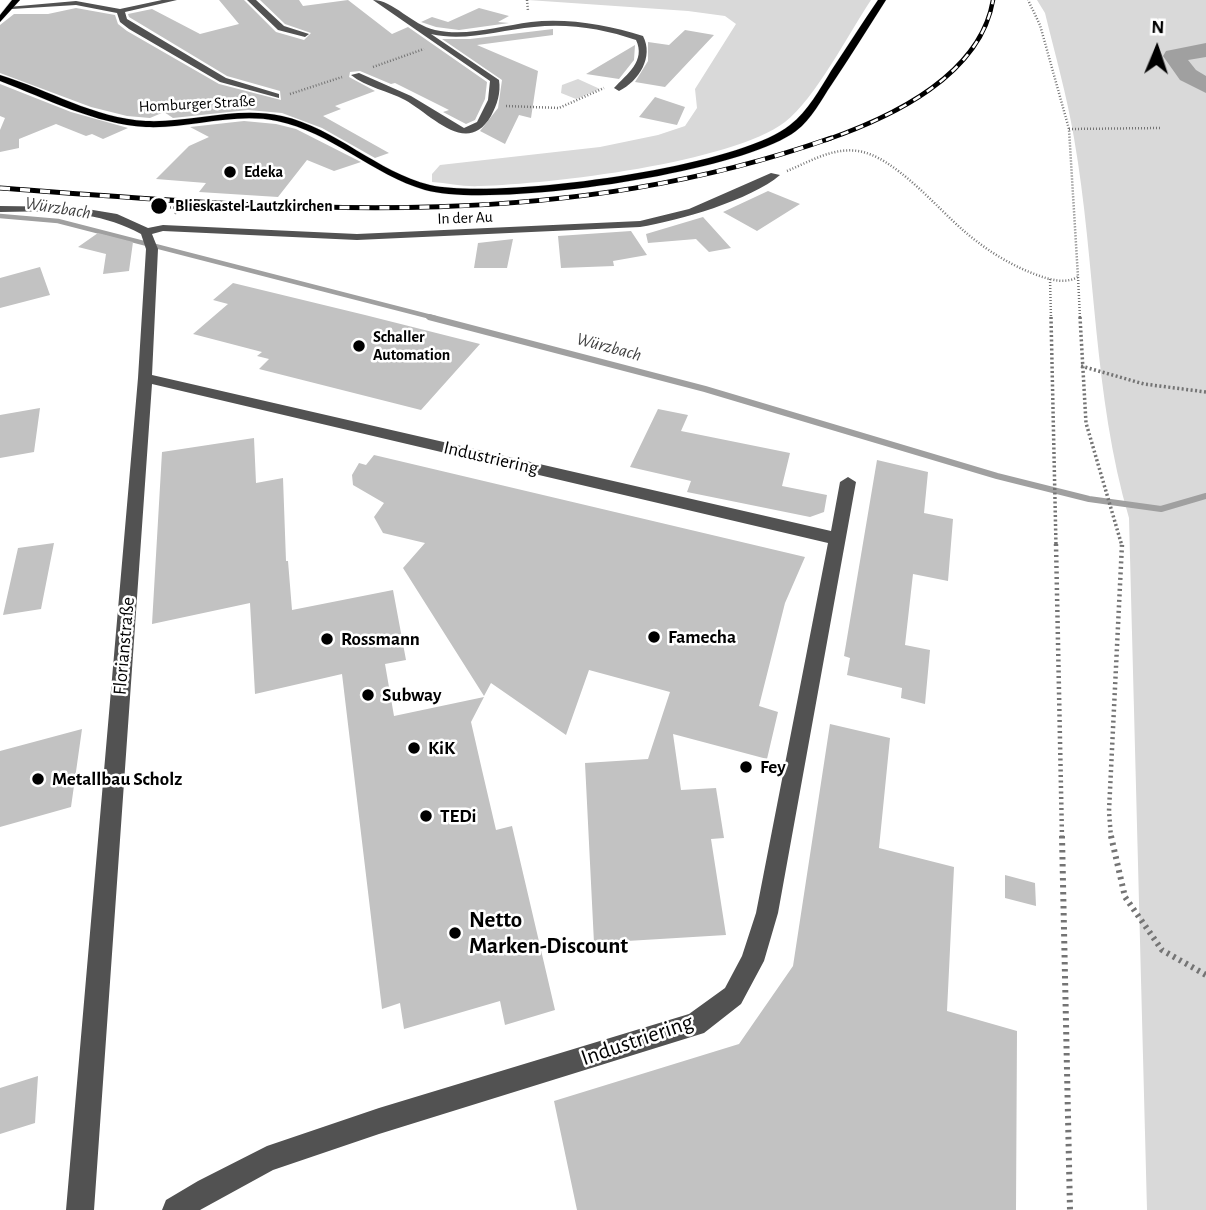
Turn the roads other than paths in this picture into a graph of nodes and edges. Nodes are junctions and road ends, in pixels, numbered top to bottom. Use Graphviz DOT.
graph roads {
  1 [pos="173,0"];
  2 [pos="251,0"];
  3 [pos="377,0"];
  4 [pos="882,0"];
  5 [pos="78,2"];
  6 [pos="14,4"];
  7 [pos="120,11"];
  8 [pos="528,11"];
  9 [pos="0,20"];
  10 [pos="520,26"];
  11 [pos="421,29"];
  12 [pos="305,34"];
  13 [pos="356,75"];
  14 [pos="0,78"];
  15 [pos="27,88"];
  16 [pos="619,88"];
  17 [pos="0,91"];
  18 [pos="276,96"];
  19 [pos="775,175"];
  20 [pos="720,192"];
  21 [pos="736,194"];
  22 [pos="0,209"];
  23 [pos="149,240"];
  24 [pos="145,378"];
  25 [pos="848,482"];
  26 [pos="837,539"];
  27 [pos="80,1210"];
  28 [pos="176,1210"];
  1 -- 7 [label="street"];
  2 -- 12 [label="street"];
  3 -- 11 [label="street"];
  4 -- 15 [label="main road, Homburger Straße"];
  5 -- 6 [label="street"];
  5 -- 7 [label="street"];
  6 -- 9 [label="main road"];
  7 -- 18 [label="street"];
  8 -- 10 [label="street"];
  10 -- 11 [label="street"];
  10 -- 16 [label="street"];
  11 -- 13 [label="street"];
  14 -- 15 [label="main road, Homburger Straße"];
  15 -- 17 [label="main road"];
  19 -- 21 [label="street, In der Au"];
  20 -- 21 [label="street"];
  21 -- 23 [label="street, In der Au"];
  22 -- 23 [label="street"];
  23 -- 24 [label="street, Florianstraße"];
  24 -- 26 [label="street, Industriering"];
  24 -- 27 [label="street, Florianstraße"];
  25 -- 26 [label="street, Industriering"];
  26 -- 28 [label="street, Industriering"];
}
